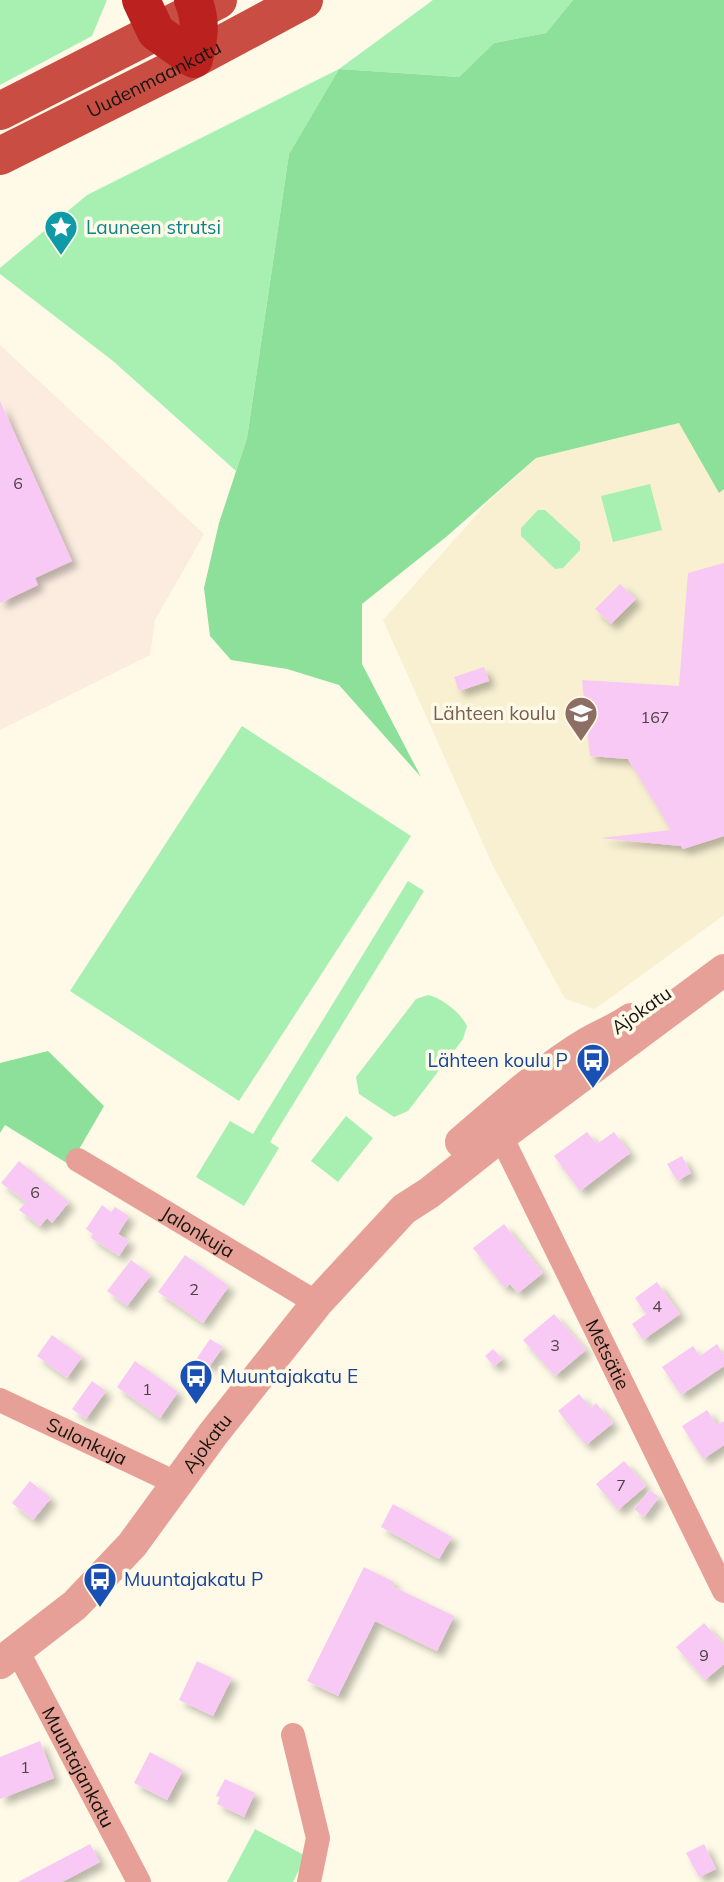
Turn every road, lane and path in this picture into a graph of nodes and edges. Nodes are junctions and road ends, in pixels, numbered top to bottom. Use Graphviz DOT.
graph roads {
  1 [pos="304,0"];
  2 [pos="203,4"];
  3 [pos="148,16"];
  4 [pos="194,59"];
  5 [pos="0,111"];
  6 [pos="0,156"];
  7 [pos="724,950"];
  8 [pos="724,970"];
  9 [pos="496,1126"];
  10 [pos="78,1160"];
  11 [pos="317,1303"];
  12 [pos="0,1400"];
  13 [pos="176,1483"];
  14 [pos="724,1591"];
  15 [pos="9,1658"];
  16 [pos="293,1735"];
  17 [pos="139,1882"];
  18 [pos="309,1882"];
  1 -- 4 [label="main road, Uudenmaankatu"];
  2 -- 3 [label="main road"];
  2 -- 4 [label="highway"];
  3 -- 4 [label="highway"];
  3 -- 5 [label="main road"];
  4 -- 6 [label="main road, Uudenmaankatu"];
  7 -- 9 [label="street, Ajokatu"];
  8 -- 9 [label="street, Ajokatu"];
  9 -- 11 [label="street, Ajokatu"];
  9 -- 14 [label="street, Metsätie"];
  10 -- 11 [label="street, Jalonkuja"];
  11 -- 13 [label="street, Ajokatu"];
  12 -- 13 [label="street, Sulonkuja"];
  13 -- 15 [label="street, Ajokatu"];
  15 -- 17 [label="street, Muuntajankatu"];
  16 -- 18 [label="street"];
}
